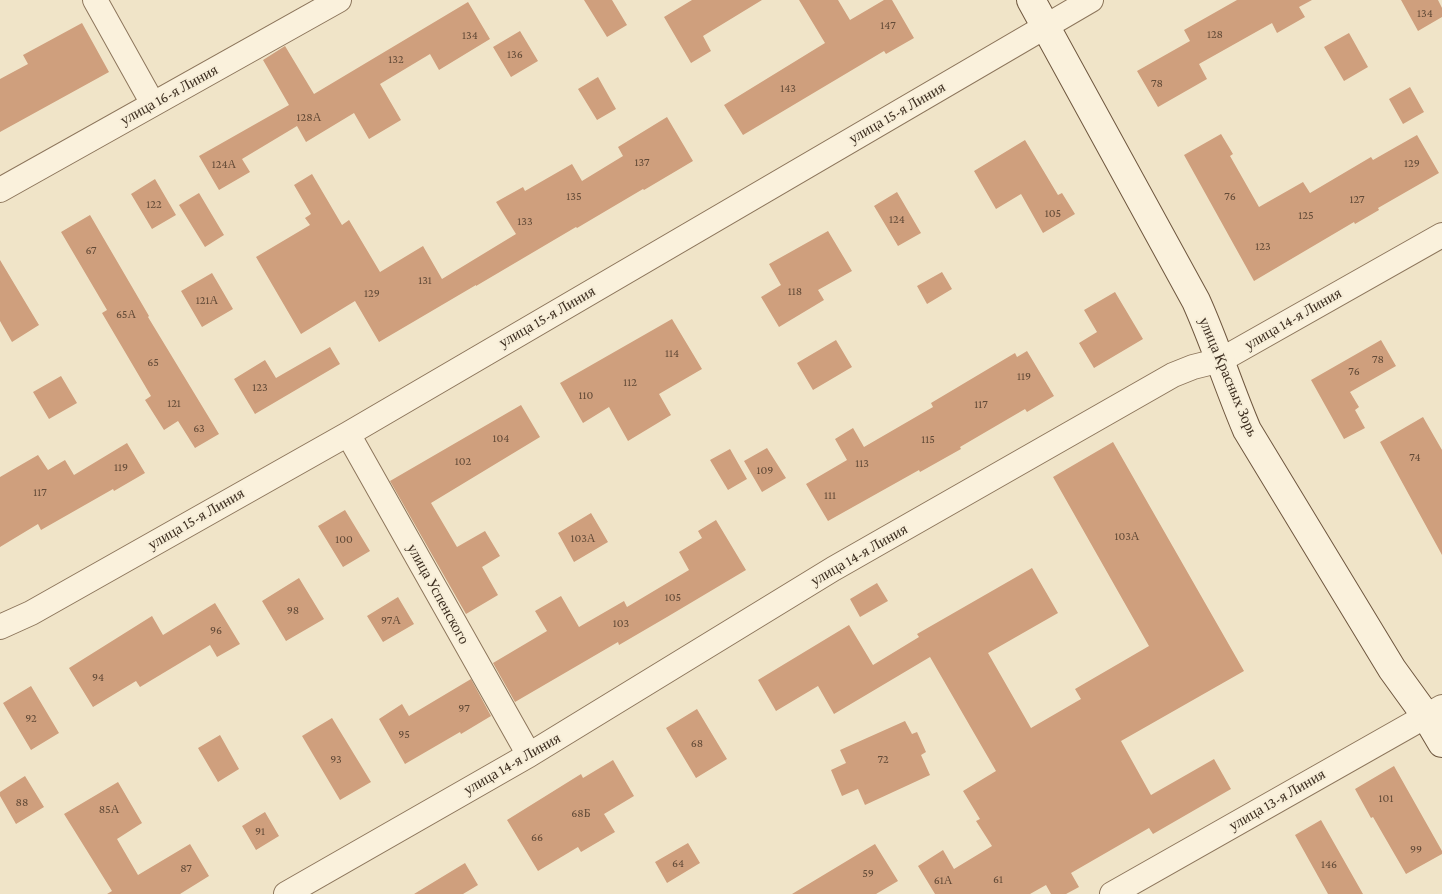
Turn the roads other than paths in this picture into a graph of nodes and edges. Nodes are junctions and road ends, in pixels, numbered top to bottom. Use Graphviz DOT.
graph roads {
  1 [pos="95,0"];
  2 [pos="339,0"];
  3 [pos="1031,0"];
  4 [pos="1091,0"];
  5 [pos="1046,25"];
  6 [pos="153,104"];
  7 [pos="0,190"];
  8 [pos="1442,235"];
  9 [pos="1221,360"];
  10 [pos="348,434"];
  11 [pos="0,627"];
  12 [pos="1434,711"];
  13 [pos="1442,742"];
  14 [pos="529,755"];
  15 [pos="286,894"];
  16 [pos="1112,894"];
  1 -- 6 [label="street"];
  2 -- 6 [label="street, улица 16-я Линия"];
  3 -- 5 [label="street, улица Красных Зорь"];
  4 -- 5 [label="street, улица 15-я Линия"];
  5 -- 9 [label="street, улица Красных Зорь"];
  5 -- 10 [label="street, улица 15-я Линия"];
  6 -- 7 [label="street, улица 16-я Линия"];
  8 -- 9 [label="street, улица 14-я Линия"];
  9 -- 12 [label="street, улица Красных Зорь"];
  9 -- 14 [label="street, улица 14-я Линия"];
  10 -- 11 [label="street, улица 15-я Линия"];
  10 -- 14 [label="street, улица Успенского"];
  12 -- 13 [label="street, улица Красных Зорь"];
  12 -- 16 [label="street, улица 13-я Линия"];
  14 -- 15 [label="street, улица 14-я Линия"];
}
